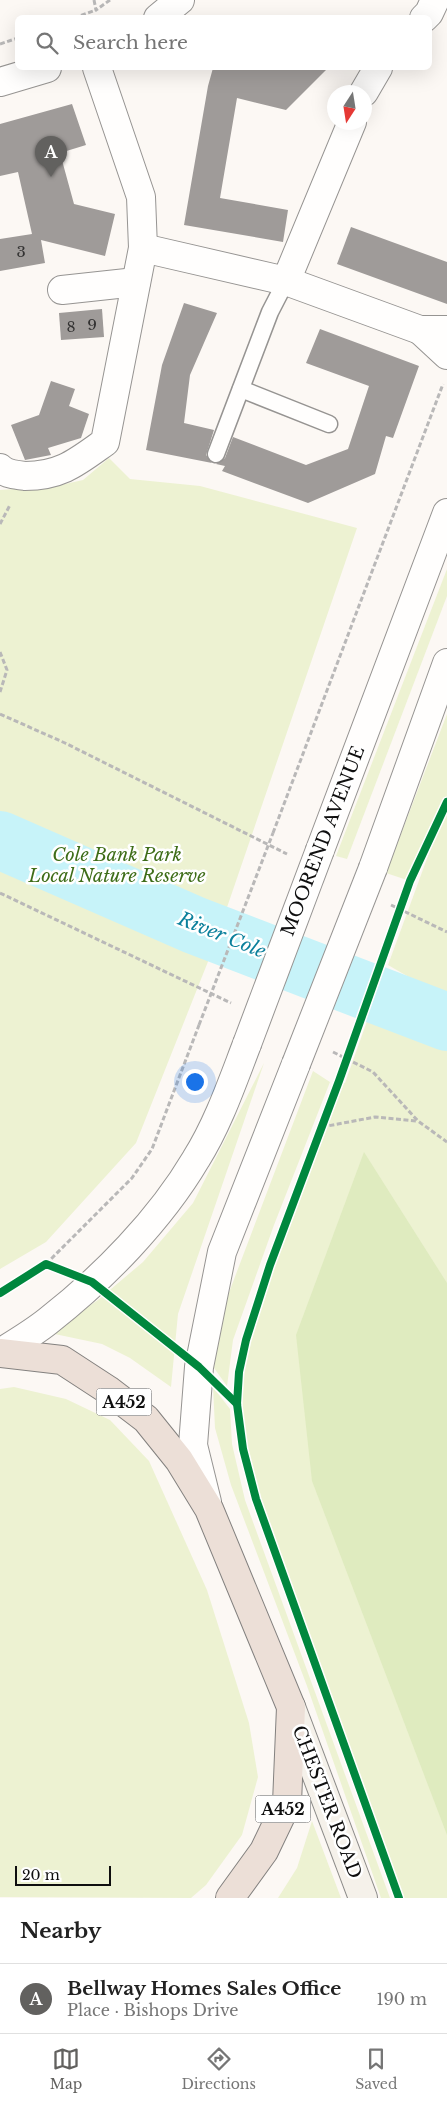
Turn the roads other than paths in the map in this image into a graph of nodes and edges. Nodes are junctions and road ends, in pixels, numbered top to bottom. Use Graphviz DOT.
graph roads {
  1 [pos="180,0"];
  2 [pos="435,0"];
  3 [pos="162,15"];
  4 [pos="427,15"];
  5 [pos="40,70"];
  6 [pos="98,70"];
  7 [pos="377,70"];
  8 [pos="0,82"];
  9 [pos="368,85"];
  10 [pos="349,130"];
  11 [pos="143,248"];
  12 [pos="286,280"];
  13 [pos="136,282"];
  14 [pos="62,290"];
  15 [pos="420,330"];
  16 [pos="447,330"];
  17 [pos="447,355"];
  18 [pos="240,389"];
  19 [pos="329,424"];
  20 [pos="216,454"];
  21 [pos="0,468"];
  22 [pos="447,512"];
  23 [pos="447,664"];
  24 [pos="0,1353"];
  25 [pos="209,1509"];
  26 [pos="290,1707"];
  27 [pos="230,1898"];
  28 [pos="363,1898"];
  1 -- 3 [label="street"];
  2 -- 4 [label="street"];
  5 -- 8 [label="street"];
  6 -- 11 [label="street"];
  7 -- 9 [label="street"];
  10 -- 12 [label="street"];
  11 -- 12 [label="street"];
  11 -- 13 [label="street"];
  12 -- 15 [label="street"];
  12 -- 18 [label="lane"];
  13 -- 14 [label="street"];
  13 -- 21 [label="street"];
  15 -- 16 [label="street"];
  15 -- 17 [label="street"];
  18 -- 19 [label="lane"];
  18 -- 20 [label="lane"];
  22 -- 24 [label="street, MOOREND AVENUE, bridge"];
  23 -- 25 [label="street, bridge"];
  24 -- 25 [label="highway, A452"];
  25 -- 26 [label="highway, A452"];
  26 -- 27 [label="highway, A452"];
  26 -- 28 [label="main road, CHESTER ROAD"];
}
